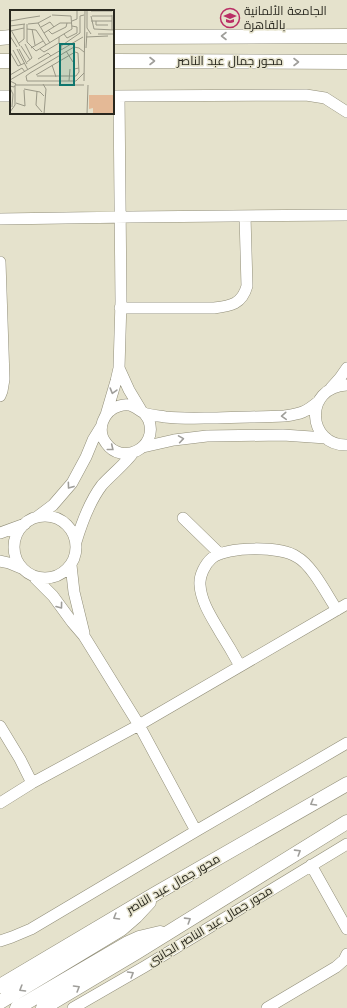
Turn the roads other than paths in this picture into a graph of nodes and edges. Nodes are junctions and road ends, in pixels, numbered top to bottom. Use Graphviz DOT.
graph roads {
  1 [pos="347,36"];
  2 [pos="114,37"];
  3 [pos="114,61"];
  4 [pos="345,64"];
  5 [pos="116,96"];
  6 [pos="347,112"];
  7 [pos="347,215"];
  8 [pos="245,216"];
  9 [pos="120,217"];
  10 [pos="0,219"];
  11 [pos="0,262"];
  12 [pos="120,308"];
  13 [pos="119,368"];
  14 [pos="347,368"];
  15 [pos="347,385"];
  16 [pos="330,389"];
  17 [pos="0,396"];
  18 [pos="319,401"];
  19 [pos="143,412"];
  20 [pos="106,415"];
  21 [pos="101,427"];
  22 [pos="326,438"];
  23 [pos="346,446"];
  24 [pos="143,447"];
  25 [pos="133,453"];
  26 [pos="36,518"];
  27 [pos="183,518"];
  28 [pos="25,524"];
  29 [pos="0,533"];
  30 [pos="76,542"];
  31 [pos="220,554"];
  32 [pos="0,560"];
  33 [pos="71,565"];
  34 [pos="22,568"];
  35 [pos="35,578"];
  36 [pos="347,604"];
  37 [pos="336,610"];
  38 [pos="84,636"];
  39 [pos="240,666"];
  40 [pos="139,725"];
  41 [pos="0,726"];
  42 [pos="347,743"];
  43 [pos="32,783"];
  44 [pos="347,784"];
  45 [pos="0,803"];
  46 [pos="347,822"];
  47 [pos="196,831"];
  48 [pos="347,844"];
  49 [pos="311,865"];
  50 [pos="155,894"];
  51 [pos="347,929"];
  52 [pos="168,932"];
  53 [pos="0,941"];
  54 [pos="347,954"];
  55 [pos="0,986"];
  56 [pos="0,1002"];
  57 [pos="17,1008"];
  58 [pos="43,1008"];
  59 [pos="73,1008"];
  60 [pos="267,1008"];
  1 -- 2 [label="main road, محور جمال عبد الناصر, one-way"];
  3 -- 4 [label="main road, محور جمال عبد الناصر, one-way"];
  5 -- 6 [label="street"];
  5 -- 9 [label="street"];
  7 -- 8 [label="street"];
  8 -- 9 [label="street"];
  8 -- 12 [label="street"];
  9 -- 10 [label="street"];
  9 -- 12 [label="street"];
  11 -- 17 [label="street"];
  12 -- 13 [label="street"];
  13 -- 19 [label="street"];
  13 -- 20 [label="street, one-way"];
  14 -- 16 [label="street"];
  15 -- 16 [label="street"];
  16 -- 18 [label="street"];
  18 -- 19 [label="street, one-way"];
  18 -- 22 [label="street"];
  19 -- 20 [label="street"];
  19 -- 24 [label="street"];
  20 -- 21 [label="street"];
  21 -- 25 [label="street, one-way"];
  21 -- 26 [label="street, one-way"];
  22 -- 23 [label="street"];
  24 -- 22 [label="street, one-way"];
  24 -- 25 [label="street"];
  25 -- 30 [label="street"];
  26 -- 28 [label="street"];
  26 -- 30 [label="street"];
  27 -- 31 [label="street"];
  28 -- 29 [label="street"];
  28 -- 34 [label="street"];
  30 -- 33 [label="street"];
  31 -- 37 [label="street"];
  31 -- 39 [label="street"];
  32 -- 34 [label="street"];
  33 -- 35 [label="street"];
  33 -- 38 [label="street"];
  34 -- 35 [label="street"];
  35 -- 38 [label="street, one-way"];
  36 -- 37 [label="street"];
  37 -- 39 [label="street"];
  38 -- 40 [label="street"];
  39 -- 40 [label="street"];
  40 -- 43 [label="street"];
  40 -- 47 [label="street"];
  41 -- 43 [label="street"];
  42 -- 47 [label="street"];
  43 -- 45 [label="street"];
  44 -- 50 [label="main road, محور جمال عبد الناصر, one-way"];
  52 -- 46 [label="main road, one-way"];
  47 -- 53 [label="street"];
  48 -- 49 [label="street, محور جمال عبد الناصر الجانبى"];
  49 -- 51 [label="street"];
  59 -- 49 [label="street, محور جمال عبد الناصر الجانبى, one-way"];
  50 -- 55 [label="main road, محور جمال عبد الناصر, one-way"];
  50 -- 56 [label="main road, one-way"];
  52 -- 57 [label="main road"];
  58 -- 52 [label="main road, one-way"];
  54 -- 60 [label="street"];
}
